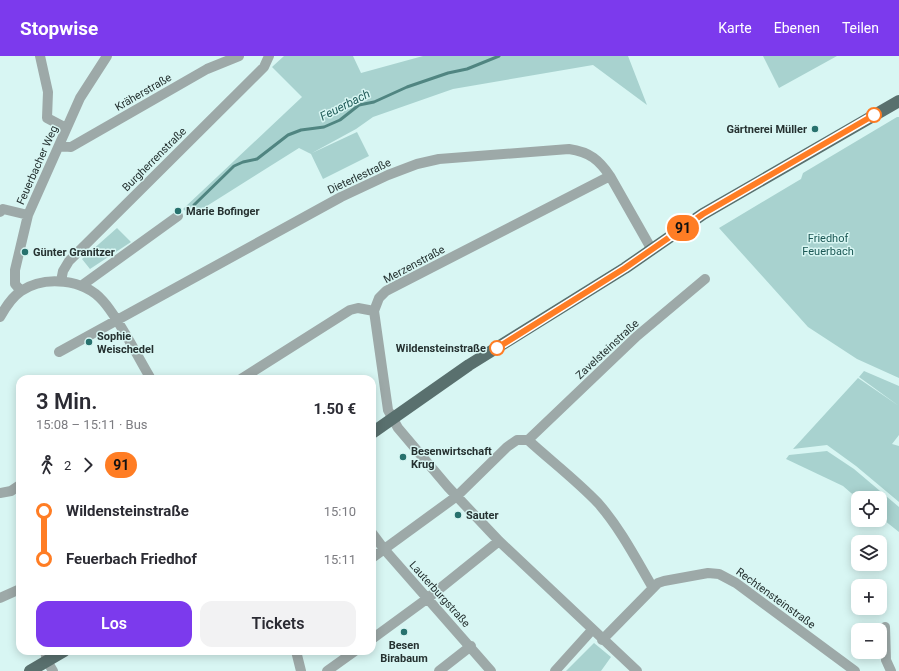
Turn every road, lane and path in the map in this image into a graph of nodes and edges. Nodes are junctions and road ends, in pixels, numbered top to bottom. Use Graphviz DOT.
graph roads {
  1 [pos="40,56"];
  2 [pos="107,56"];
  3 [pos="240,56"];
  4 [pos="269,56"];
  5 [pos="899,101"];
  6 [pos="66,128"];
  7 [pos="59,146"];
  8 [pos="610,176"];
  9 [pos="0,212"];
  10 [pos="28,215"];
  11 [pos="178,216"];
  12 [pos="652,250"];
  13 [pos="705,279"];
  14 [pos="61,281"];
  15 [pos="81,286"];
  16 [pos="21,291"];
  17 [pos="374,311"];
  18 [pos="0,317"];
  19 [pos="115,320"];
  20 [pos="59,352"];
  21 [pos="149,375"];
  22 [pos="247,375"];
  23 [pos="393,420"];
  24 [pos="376,431"];
  25 [pos="528,440"];
  26 [pos="16,488"];
  27 [pos="0,493"];
  28 [pos="457,496"];
  29 [pos="376,538"];
  30 [pos="499,541"];
  31 [pos="384,549"];
  32 [pos="376,555"];
  33 [pos="653,588"];
  34 [pos="16,591"];
  35 [pos="0,598"];
  36 [pos="428,598"];
  37 [pos="592,630"];
  38 [pos="376,635"];
  39 [pos="602,640"];
  40 [pos="471,646"];
  41 [pos="58,655"];
  42 [pos="297,655"];
  43 [pos="350,655"];
  44 [pos="886,659"];
  45 [pos="48,661"];
  46 [pos="330,670"];
  47 [pos="30,671"];
  48 [pos="301,671"];
  49 [pos="439,671"];
  50 [pos="491,671"];
  51 [pos="555,671"];
  52 [pos="637,671"];
  53 [pos="855,671"];
  54 [pos="891,671"];
  1 -- 6 [label="street"];
  2 -- 6 [label="street, Feuerbacher Weg"];
  3 -- 7 [label="street, Kräherstraße"];
  4 -- 14 [label="street, Burgherrenstraße"];
  5 -- 12 [label="main road"];
  6 -- 7 [label="street, Feuerbacher Weg"];
  7 -- 10 [label="street, Feuerbacher Weg"];
  8 -- 12 [label="street, Dieterlestraße"];
  8 -- 17 [label="street, Merzenstraße"];
  8 -- 19 [label="street, Dieterlestraße"];
  9 -- 10 [label="street"];
  10 -- 16 [label="street, Feuerbacher Weg"];
  11 -- 15 [label="street"];
  12 -- 23 [label="main road"];
  13 -- 25 [label="street, Zavelsteinstraße"];
  14 -- 15 [label="street"];
  14 -- 16 [label="street"];
  15 -- 19 [label="street"];
  16 -- 18 [label="street"];
  17 -- 22 [label="street"];
  17 -- 23 [label="street"];
  19 -- 20 [label="street, Dieterlestraße"];
  19 -- 21 [label="street"];
  23 -- 24 [label="main road"];
  23 -- 28 [label="street"];
  25 -- 28 [label="street, Zavelsteinstraße"];
  25 -- 33 [label="street"];
  26 -- 27 [label="street"];
  28 -- 30 [label="street"];
  28 -- 31 [label="street, Zavelsteinstraße"];
  29 -- 31 [label="street, Lauterburgstraße"];
  30 -- 36 [label="street"];
  30 -- 37 [label="street"];
  31 -- 32 [label="street, Zavelsteinstraße"];
  31 -- 36 [label="street, Lauterburgstraße"];
  33 -- 39 [label="street, Rechtensteinstraße"];
  33 -- 53 [label="street, Rechtensteinstraße"];
  34 -- 35 [label="street"];
  36 -- 38 [label="street"];
  36 -- 40 [label="street, Lauterburgstraße"];
  37 -- 39 [label="street"];
  37 -- 51 [label="street"];
  39 -- 52 [label="street"];
  40 -- 49 [label="street"];
  40 -- 50 [label="street, Lauterburgstraße"];
  41 -- 45 [label="main road"];
  42 -- 48 [label="street"];
  43 -- 46 [label="street"];
  44 -- 54 [label="street"];
  45 -- 47 [label="main road"];
}
